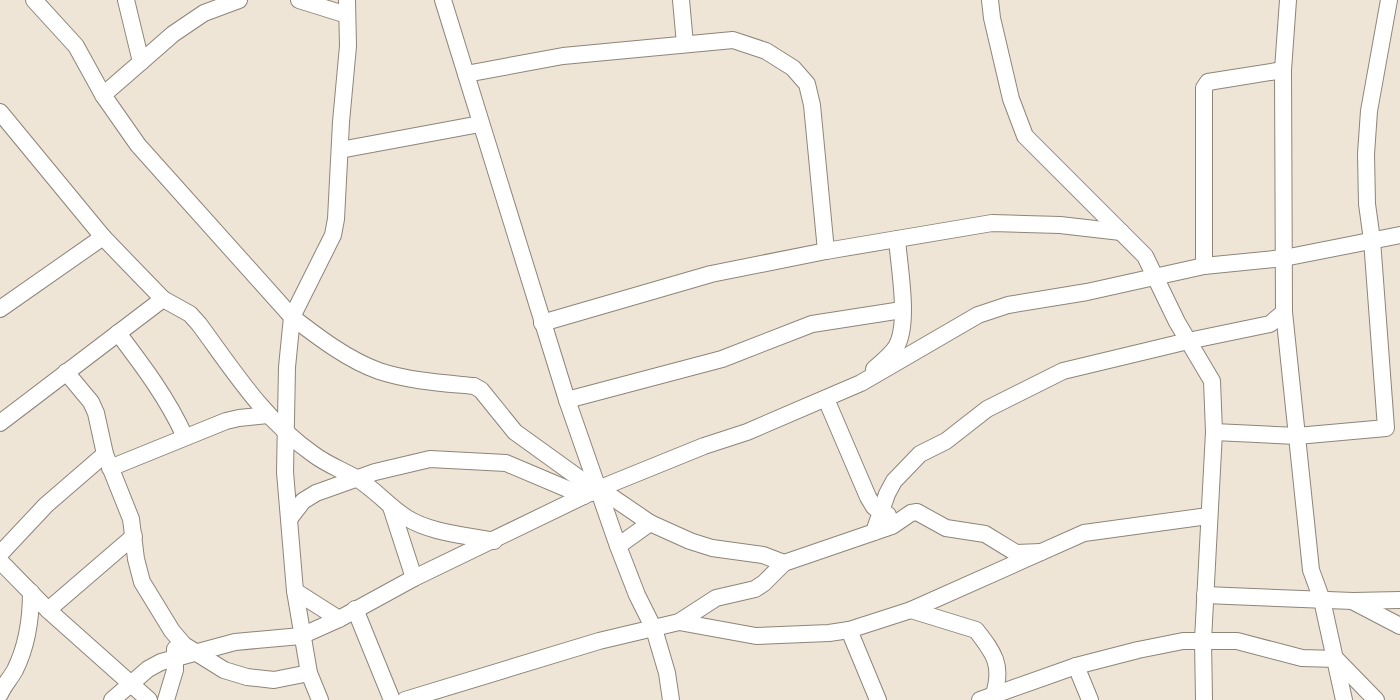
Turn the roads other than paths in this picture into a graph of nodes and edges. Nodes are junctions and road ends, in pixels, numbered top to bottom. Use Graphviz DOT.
graph roads {
  1 [pos="34,0"];
  2 [pos="126,0"];
  3 [pos="239,0"];
  4 [pos="299,0"];
  5 [pos="443,0"];
  6 [pos="681,0"];
  7 [pos="990,0"];
  8 [pos="1288,0"];
  9 [pos="1389,0"];
  10 [pos="347,8"];
  11 [pos="685,44"];
  12 [pos="141,62"];
  13 [pos="1283,70"];
  14 [pos="466,74"];
  15 [pos="103,94"];
  16 [pos="0,112"];
  17 [pos="480,124"];
  18 [pos="340,150"];
  19 [pos="1120,232"];
  20 [pos="1400,235"];
  21 [pos="103,237"];
  22 [pos="898,239"];
  23 [pos="1372,240"];
  24 [pos="826,251"];
  25 [pos="1284,258"];
  26 [pos="1204,266"];
  27 [pos="1156,276"];
  28 [pos="163,299"];
  29 [pos="0,309"];
  30 [pos="902,310"];
  31 [pos="1284,312"];
  32 [pos="292,317"];
  33 [pos="1178,322"];
  34 [pos="542,324"];
  35 [pos="118,333"];
  36 [pos="1188,341"];
  37 [pos="1166,347"];
  38 [pos="66,372"];
  39 [pos="861,383"];
  40 [pos="826,399"];
  41 [pos="567,400"];
  42 [pos="268,416"];
  43 [pos="0,422"];
  44 [pos="285,432"];
  45 [pos="1214,432"];
  46 [pos="1297,436"];
  47 [pos="186,437"];
  48 [pos="107,461"];
  49 [pos="356,478"];
  50 [pos="593,493"];
  51 [pos="391,507"];
  52 [pos="881,512"];
  53 [pos="1208,516"];
  54 [pos="290,518"];
  55 [pos="902,520"];
  56 [pos="650,523"];
  57 [pos="874,532"];
  58 [pos="134,536"];
  59 [pos="494,541"];
  60 [pos="618,546"];
  61 [pos="1041,552"];
  62 [pos="0,554"];
  63 [pos="0,560"];
  64 [pos="784,563"];
  65 [pos="1311,570"];
  66 [pos="414,578"];
  67 [pos="295,591"];
  68 [pos="31,592"];
  69 [pos="1205,595"];
  70 [pos="1322,600"];
  71 [pos="1400,600"];
  72 [pos="1353,601"];
  73 [pos="355,609"];
  74 [pos="48,610"];
  75 [pos="911,610"];
  76 [pos="339,619"];
  77 [pos="679,622"];
  78 [pos="1400,626"];
  79 [pos="654,629"];
  80 [pos="849,630"];
  81 [pos="172,631"];
  82 [pos="301,636"];
  83 [pos="1203,640"];
  84 [pos="194,652"];
  85 [pos="176,657"];
  86 [pos="1336,659"];
  87 [pos="1076,666"];
  88 [pos="309,673"];
  89 [pos="130,682"];
  90 [pos="0,694"];
  91 [pos="987,697"];
  92 [pos="422,698"];
  93 [pos="112,700"];
  94 [pos="149,700"];
  95 [pos="166,700"];
  96 [pos="320,700"];
  97 [pos="392,700"];
  98 [pos="405,700"];
  99 [pos="671,700"];
  100 [pos="878,700"];
  101 [pos="1090,700"];
  102 [pos="1204,700"];
  103 [pos="1344,700"];
  104 [pos="1376,700"];
  1 -- 15 [label="street"];
  2 -- 12 [label="street"];
  3 -- 12 [label="street"];
  4 -- 10 [label="street"];
  5 -- 14 [label="street"];
  6 -- 11 [label="street"];
  7 -- 19 [label="street"];
  8 -- 13 [label="street"];
  9 -- 23 [label="street"];
  10 -- 18 [label="street"];
  11 -- 14 [label="street"];
  11 -- 24 [label="street"];
  12 -- 15 [label="street"];
  13 -- 25 [label="street"];
  13 -- 26 [label="street"];
  14 -- 17 [label="street"];
  15 -- 32 [label="street"];
  16 -- 21 [label="street"];
  17 -- 18 [label="street"];
  17 -- 34 [label="street"];
  18 -- 32 [label="street"];
  19 -- 22 [label="street"];
  19 -- 27 [label="street"];
  20 -- 23 [label="street"];
  21 -- 28 [label="street"];
  21 -- 29 [label="street"];
  22 -- 24 [label="street"];
  22 -- 30 [label="street"];
  23 -- 25 [label="street"];
  23 -- 46 [label="street"];
  24 -- 34 [label="street"];
  25 -- 26 [label="street"];
  25 -- 31 [label="street"];
  26 -- 27 [label="street"];
  27 -- 33 [label="street"];
  27 -- 39 [label="street"];
  28 -- 35 [label="street"];
  28 -- 42 [label="street"];
  30 -- 39 [label="street"];
  30 -- 41 [label="street"];
  31 -- 36 [label="street"];
  31 -- 46 [label="street"];
  32 -- 44 [label="street"];
  32 -- 50 [label="street"];
  33 -- 36 [label="street"];
  33 -- 37 [label="street"];
  34 -- 41 [label="street"];
  35 -- 38 [label="street"];
  35 -- 47 [label="street"];
  36 -- 37 [label="street"];
  36 -- 45 [label="street"];
  37 -- 52 [label="street"];
  38 -- 43 [label="street"];
  38 -- 48 [label="street"];
  39 -- 40 [label="street"];
  40 -- 50 [label="street"];
  40 -- 52 [label="street"];
  41 -- 50 [label="street"];
  42 -- 44 [label="street"];
  42 -- 47 [label="street"];
  44 -- 49 [label="street"];
  44 -- 54 [label="street"];
  45 -- 46 [label="street"];
  45 -- 53 [label="street"];
  46 -- 65 [label="street"];
  47 -- 48 [label="street"];
  48 -- 58 [label="street"];
  48 -- 62 [label="street"];
  49 -- 50 [label="street"];
  49 -- 51 [label="street"];
  49 -- 54 [label="street"];
  50 -- 56 [label="street"];
  50 -- 59 [label="street"];
  50 -- 60 [label="street"];
  51 -- 59 [label="street"];
  51 -- 66 [label="street"];
  52 -- 55 [label="street"];
  52 -- 57 [label="street"];
  53 -- 61 [label="street"];
  53 -- 69 [label="street"];
  54 -- 67 [label="street"];
  55 -- 57 [label="street"];
  55 -- 61 [label="street"];
  56 -- 60 [label="street"];
  56 -- 64 [label="street"];
  57 -- 64 [label="street"];
  58 -- 74 [label="street"];
  58 -- 81 [label="street"];
  59 -- 66 [label="street"];
  60 -- 79 [label="street"];
  61 -- 75 [label="street"];
  63 -- 68 [label="street"];
  64 -- 77 [label="street"];
  65 -- 70 [label="street"];
  65 -- 72 [label="street"];
  66 -- 73 [label="street"];
  67 -- 76 [label="street"];
  67 -- 82 [label="street"];
  68 -- 74 [label="street"];
  68 -- 90 [label="street"];
  69 -- 70 [label="street"];
  69 -- 83 [label="street"];
  70 -- 72 [label="street"];
  70 -- 86 [label="street"];
  71 -- 72 [label="street"];
  72 -- 78 [label="street"];
  73 -- 76 [label="street"];
  73 -- 97 [label="street"];
  74 -- 89 [label="street"];
  75 -- 80 [label="street"];
  75 -- 91 [label="street"];
  76 -- 82 [label="street"];
  77 -- 79 [label="street"];
  77 -- 80 [label="street"];
  79 -- 92 [label="street"];
  79 -- 99 [label="street"];
  80 -- 100 [label="street"];
  81 -- 84 [label="street"];
  81 -- 85 [label="street"];
  82 -- 84 [label="street"];
  82 -- 88 [label="street"];
  83 -- 86 [label="street"];
  83 -- 87 [label="street"];
  83 -- 102 [label="street"];
  84 -- 85 [label="street"];
  84 -- 88 [label="street"];
  85 -- 89 [label="street"];
  85 -- 95 [label="street"];
  86 -- 103 [label="street"];
  86 -- 104 [label="street"];
  87 -- 91 [label="street"];
  87 -- 101 [label="street"];
  88 -- 96 [label="street"];
  89 -- 93 [label="street"];
  89 -- 94 [label="street"];
  92 -- 98 [label="street"];
}
